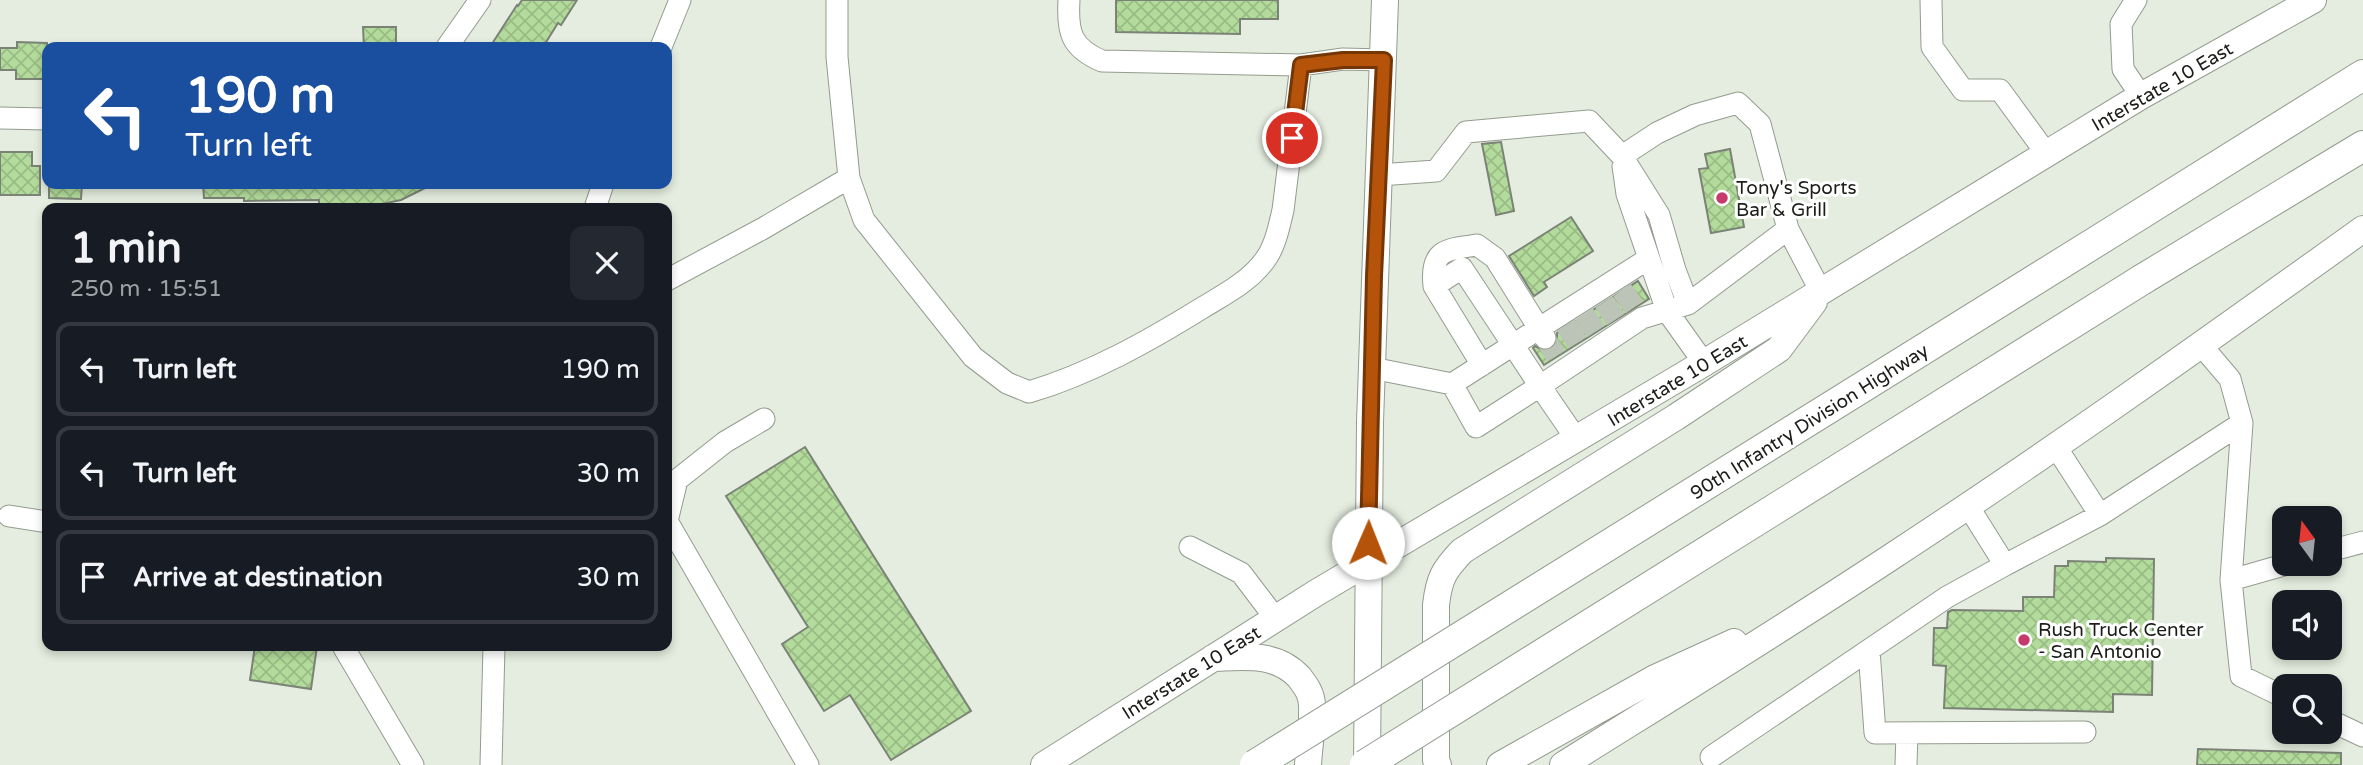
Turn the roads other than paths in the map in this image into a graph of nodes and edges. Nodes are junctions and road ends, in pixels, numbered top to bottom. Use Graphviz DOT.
graph roads {
  1 [pos="480,0"];
  2 [pos="680,0"];
  3 [pos="836,0"];
  4 [pos="1069,0"];
  5 [pos="1385,0"];
  6 [pos="1931,0"];
  7 [pos="2136,0"];
  8 [pos="2313,0"];
  9 [pos="451,42"];
  10 [pos="662,42"];
  11 [pos="1384,60"];
  12 [pos="1301,65"];
  13 [pos="2363,68"];
  14 [pos="2363,75"];
  15 [pos="2141,96"];
  16 [pos="0,118"];
  17 [pos="42,119"];
  18 [pos="2262,138"];
  19 [pos="2363,146"];
  20 [pos="2046,153"];
  21 [pos="1622,156"];
  22 [pos="1379,175"];
  23 [pos="849,178"];
  24 [pos="1788,229"];
  25 [pos="2363,229"];
  26 [pos="1648,259"];
  27 [pos="672,277"];
  28 [pos="1434,286"];
  29 [pos="1821,292"];
  30 [pos="1688,304"];
  31 [pos="1667,311"];
  32 [pos="1542,333"];
  33 [pos="1513,345"];
  34 [pos="2201,345"];
  35 [pos="1704,363"];
  36 [pos="1482,365"];
  37 [pos="1372,368"];
  38 [pos="1452,384"];
  39 [pos="1539,386"];
  40 [pos="764,419"];
  41 [pos="2242,423"];
  42 [pos="1577,440"];
  43 [pos="2056,447"];
  44 [pos="672,500"];
  45 [pos="1968,506"];
  46 [pos="2100,515"];
  47 [pos="9,516"];
  48 [pos="42,521"];
  49 [pos="672,530"];
  50 [pos="2363,542"];
  51 [pos="1190,547"];
  52 [pos="2342,548"];
  53 [pos="1368,564"];
  54 [pos="2005,565"];
  55 [pos="2272,568"];
  56 [pos="2231,580"];
  57 [pos="1826,600"];
  58 [pos="1276,619"];
  59 [pos="1869,650"];
  60 [pos="345,651"];
  61 [pos="494,651"];
  62 [pos="1212,659"];
  63 [pos="2272,691"];
  64 [pos="1436,721"];
  65 [pos="2342,726"];
  66 [pos="2085,732"];
  67 [pos="1907,733"];
  68 [pos="2363,736"];
  69 [pos="1711,757"];
  70 [pos="413,765"];
  71 [pos="491,765"];
  72 [pos="808,765"];
  73 [pos="1044,765"];
  74 [pos="1255,765"];
  75 [pos="1308,765"];
  76 [pos="1366,765"];
  77 [pos="1438,765"];
  78 [pos="1500,765"];
  79 [pos="1563,765"];
  80 [pos="1906,765"];
  1 -- 9 [label="street"];
  2 -- 10 [label="street"];
  3 -- 23 [label="street"];
  4 -- 12 [label="street"];
  5 -- 11 [label="main road"];
  6 -- 20 [label="street"];
  7 -- 15 [label="street"];
  8 -- 15 [label="main road, Interstate 10 East"];
  11 -- 12 [label="street"];
  11 -- 22 [label="main road"];
  12 -- 23 [label="street"];
  13 -- 18 [label="highway"];
  14 -- 18 [label="highway, 90th Infantry Division Highway"];
  15 -- 20 [label="main road, Interstate 10 East"];
  16 -- 17 [label="street"];
  18 -- 74 [label="highway, 90th Infantry Division Highway, bridge"];
  19 -- 64 [label="highway, bridge"];
  20 -- 29 [label="main road, Interstate 10 East"];
  21 -- 22 [label="street"];
  21 -- 24 [label="street"];
  21 -- 26 [label="street"];
  21 -- 30 [label="street"];
  22 -- 37 [label="main road"];
  23 -- 27 [label="street"];
  24 -- 29 [label="street"];
  24 -- 30 [label="street"];
  25 -- 34 [label="main road"];
  26 -- 31 [label="street"];
  26 -- 32 [label="street"];
  28 -- 32 [label="street"];
  28 -- 33 [label="street"];
  28 -- 36 [label="street"];
  29 -- 35 [label="main road, Interstate 10 East"];
  29 -- 64 [label="main road"];
  30 -- 31 [label="street"];
  31 -- 35 [label="street"];
  31 -- 39 [label="street"];
  32 -- 33 [label="street"];
  33 -- 36 [label="street"];
  33 -- 39 [label="street"];
  34 -- 41 [label="street"];
  34 -- 43 [label="main road"];
  35 -- 42 [label="main road, Interstate 10 East"];
  36 -- 38 [label="street"];
  37 -- 38 [label="street"];
  37 -- 53 [label="main road"];
  38 -- 39 [label="street"];
  39 -- 42 [label="street"];
  40 -- 44 [label="street"];
  41 -- 46 [label="street"];
  41 -- 56 [label="street"];
  42 -- 53 [label="main road, Interstate 10 East"];
  43 -- 45 [label="main road"];
  43 -- 46 [label="street"];
  45 -- 54 [label="street"];
  45 -- 57 [label="main road"];
  46 -- 54 [label="street"];
  47 -- 48 [label="street"];
  49 -- 72 [label="street"];
  50 -- 52 [label="street"];
  51 -- 58 [label="street"];
  53 -- 58 [label="main road, Interstate 10 East"];
  53 -- 76 [label="main road"];
  54 -- 59 [label="street"];
  55 -- 56 [label="street"];
  56 -- 63 [label="street"];
  57 -- 78 [label="main road"];
  57 -- 79 [label="main road"];
  58 -- 62 [label="main road, Interstate 10 East"];
  59 -- 67 [label="street"];
  59 -- 69 [label="street"];
  60 -- 70 [label="street"];
  61 -- 71 [label="street"];
  62 -- 73 [label="main road, Interstate 10 East"];
  62 -- 75 [label="main road"];
  64 -- 76 [label="highway, bridge"];
  64 -- 77 [label="main road"];
  65 -- 68 [label="street"];
  66 -- 67 [label="street"];
  67 -- 80 [label="street"];
}
